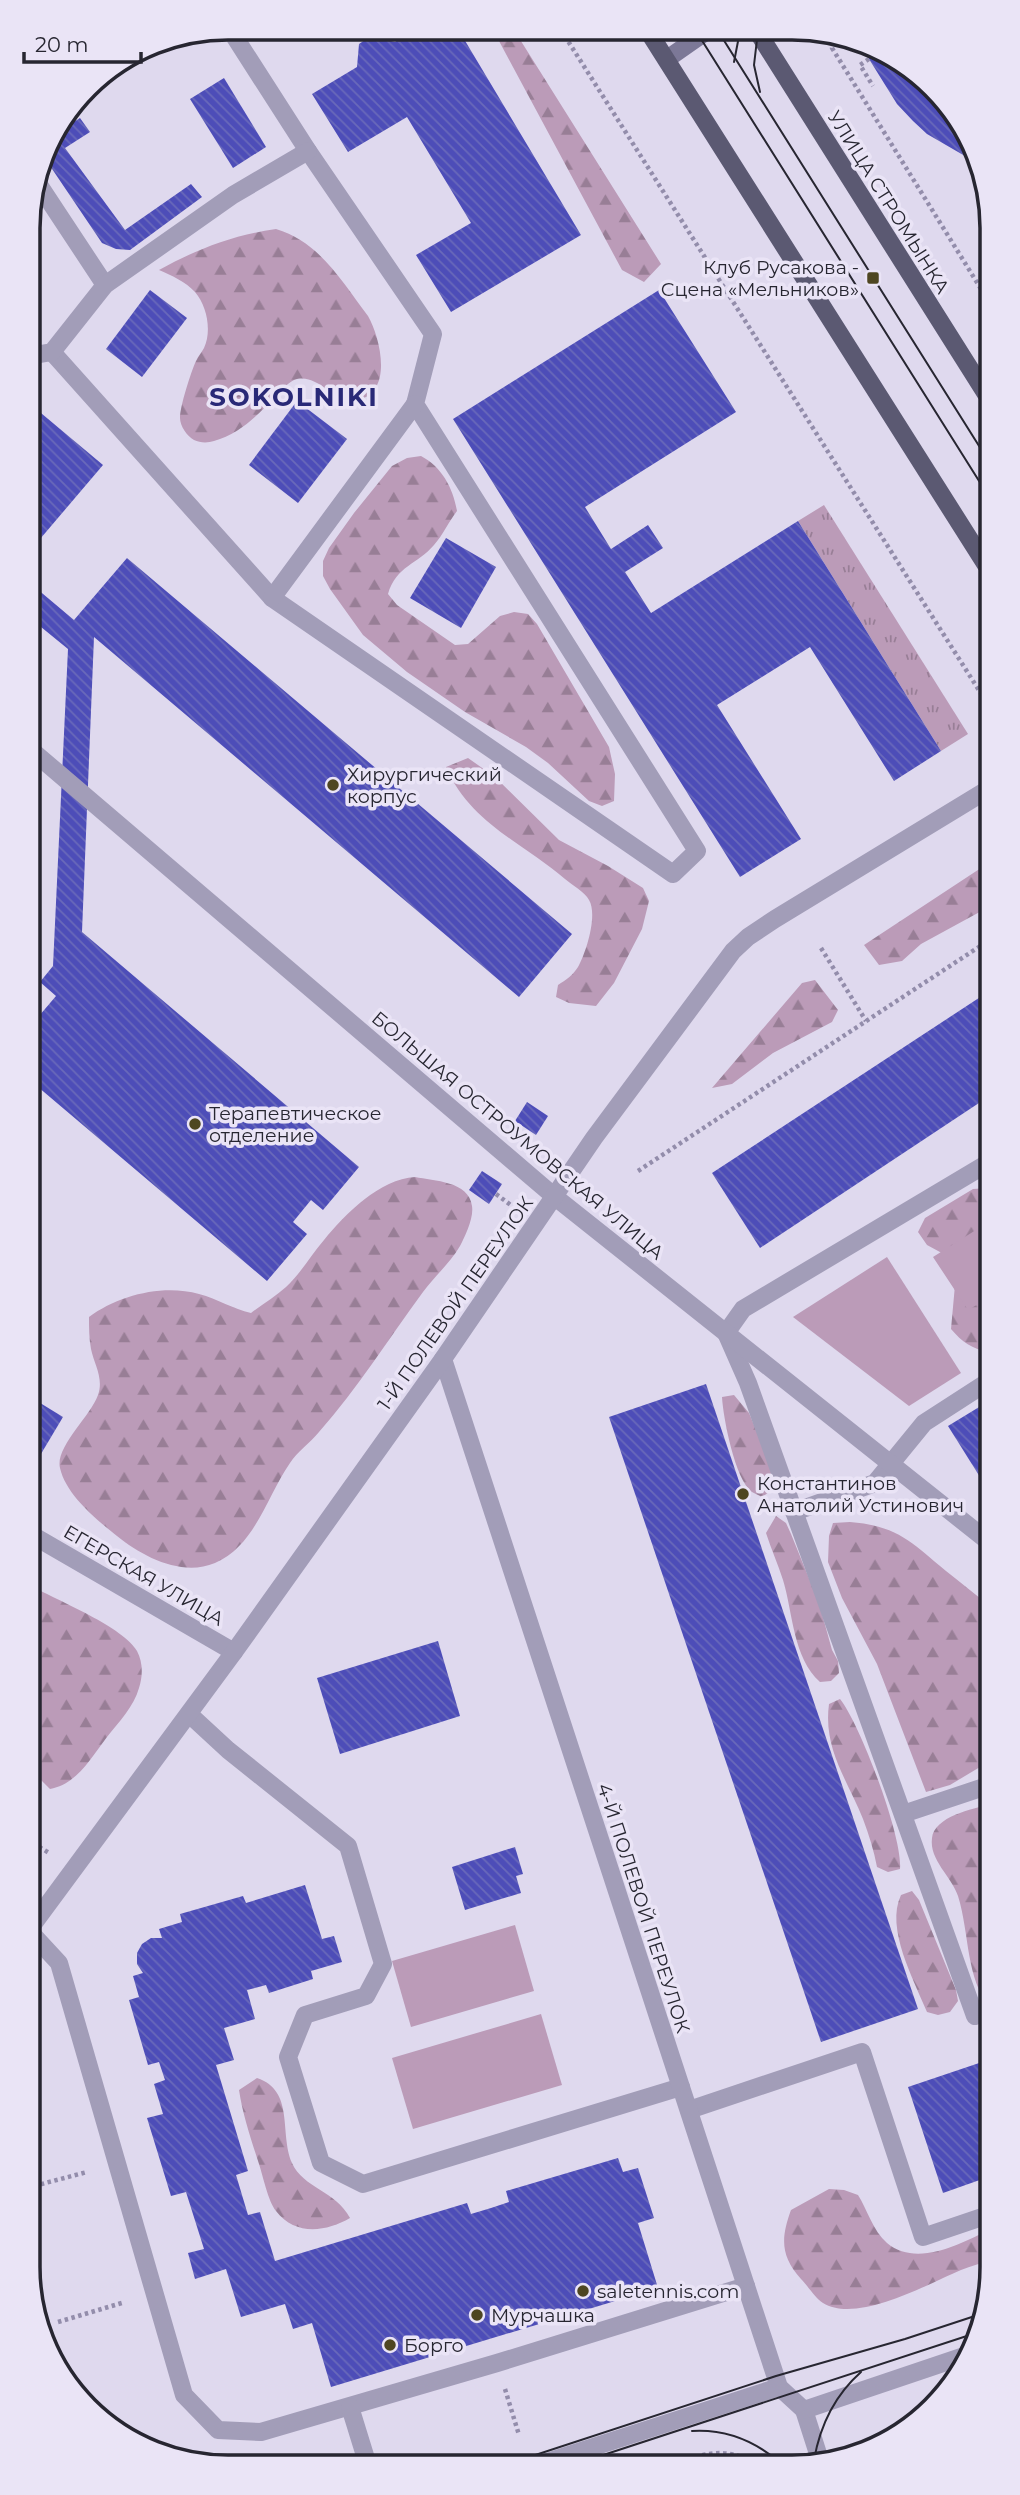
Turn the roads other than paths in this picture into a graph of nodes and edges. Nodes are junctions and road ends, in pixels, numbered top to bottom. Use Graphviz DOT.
graph roads {
  1 [pos="237,40"];
  2 [pos="654,40"];
  3 [pos="695,40"];
  4 [pos="763,40"];
  5 [pos="667,59"];
  6 [pos="308,151"];
  7 [pos="44,193"];
  8 [pos="105,285"];
  9 [pos="52,352"];
  10 [pos="41,354"];
  11 [pos="980,384"];
  12 [pos="415,404"];
  13 [pos="980,555"];
  14 [pos="272,598"];
  15 [pos="41,758"];
  16 [pos="980,794"];
  17 [pos="980,1168"];
  18 [pos="555,1197"];
  19 [pos="726,1333"];
  20 [pos="443,1359"];
  21 [pos="979,1387"];
  22 [pos="891,1464"];
  23 [pos="794,1512"];
  24 [pos="979,1534"];
  25 [pos="40,1540"];
  26 [pos="234,1652"];
  27 [pos="189,1714"];
  28 [pos="979,1788"];
  29 [pos="903,1814"];
  30 [pos="40,1915"];
  31 [pos="40,1943"];
  32 [pos="975,2016"];
  33 [pos="681,2087"];
  34 [pos="689,2110"];
  35 [pos="979,2218"];
  36 [pos="746,2286"];
  37 [pos="955,2359"];
  38 [pos="779,2387"];
  39 [pos="350,2407"];
  40 [pos="804,2410"];
  41 [pos="818,2453"];
  42 [pos="365,2455"];
  43 [pos="569,2455"];
  1 -- 6 [label="street"];
  2 -- 5 [label="main road"];
  3 -- 5 [label="street"];
  4 -- 11 [label="main road, УЛИЦА СТРОМЫНКА"];
  5 -- 13 [label="main road"];
  6 -- 8 [label="street"];
  6 -- 12 [label="street"];
  7 -- 8 [label="street"];
  8 -- 9 [label="street"];
  9 -- 10 [label="street"];
  9 -- 14 [label="street"];
  12 -- 14 [label="street"];
  12 -- 14 [label="street"];
  15 -- 18 [label="street, БОЛЬШАЯ ОСТРОУМОВСКАЯ УЛИЦА"];
  16 -- 18 [label="street, 1-Й ПОЛЕВОЙ ПЕРЕУЛОК"];
  17 -- 19 [label="street"];
  18 -- 19 [label="street, БОЛЬШАЯ ОСТРОУМОВСКАЯ УЛИЦА"];
  18 -- 20 [label="street, 1-Й ПОЛЕВОЙ ПЕРЕУЛОК"];
  19 -- 22 [label="street, БОЛЬШАЯ ОСТРОУМОВСКАЯ УЛИЦА"];
  19 -- 23 [label="street"];
  20 -- 26 [label="street, 1-Й ПОЛЕВОЙ ПЕРЕУЛОК"];
  20 -- 33 [label="street, 4-Й ПОЛЕВОЙ ПЕРЕУЛОК"];
  21 -- 22 [label="street"];
  22 -- 23 [label="street"];
  22 -- 24 [label="street, БОЛЬШАЯ ОСТРОУМОВСКАЯ УЛИЦА"];
  23 -- 29 [label="street"];
  25 -- 26 [label="street, ЕГЕРСКАЯ УЛИЦА"];
  26 -- 27 [label="street, 1-Й ПОЛЕВОЙ ПЕРЕУЛОК"];
  27 -- 30 [label="street, 1-Й ПОЛЕВОЙ ПЕРЕУЛОК"];
  27 -- 33 [label="street"];
  28 -- 29 [label="street"];
  29 -- 32 [label="street"];
  31 -- 39 [label="street"];
  33 -- 34 [label="street, 4-Й ПОЛЕВОЙ ПЕРЕУЛОК"];
  34 -- 35 [label="street"];
  34 -- 36 [label="street, 4-Й ПОЛЕВОЙ ПЕРЕУЛОК"];
  36 -- 38 [label="street, 4-Й ПОЛЕВОЙ ПЕРЕУЛОК"];
  36 -- 39 [label="street"];
  37 -- 40 [label="street"];
  38 -- 40 [label="street, 4-Й ПОЛЕВОЙ ПЕРЕУЛОК"];
  38 -- 43 [label="street"];
  39 -- 42 [label="street"];
  40 -- 41 [label="street, 4-Й ПОЛЕВОЙ ПЕРЕУЛОК"];
}
